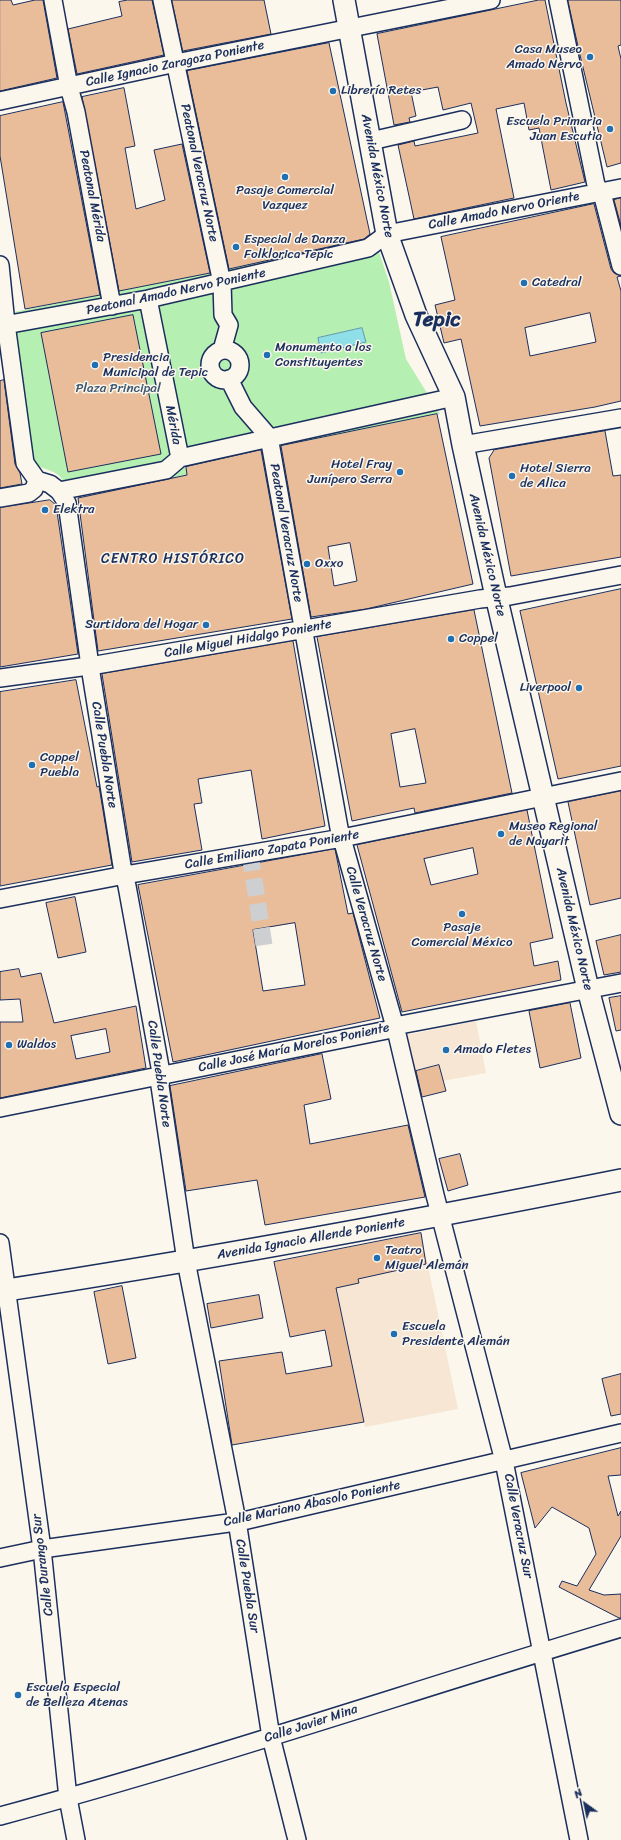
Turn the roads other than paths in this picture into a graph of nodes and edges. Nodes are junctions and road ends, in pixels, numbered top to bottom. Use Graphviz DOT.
graph roads {
  1 [pos="53,0"];
  2 [pos="162,0"];
  3 [pos="344,0"];
  4 [pos="491,0"];
  5 [pos="558,0"];
  6 [pos="349,27"];
  7 [pos="176,63"];
  8 [pos="69,87"];
  9 [pos="0,101"];
  10 [pos="462,120"];
  11 [pos="371,141"];
  12 [pos="621,188"];
  13 [pos="602,193"];
  14 [pos="387,234"];
  15 [pos="621,265"];
  16 [pos="0,266"];
  17 [pos="222,283"];
  18 [pos="148,299"];
  19 [pos="112,306"];
  20 [pos="3,325"];
  21 [pos="454,397"];
  22 [pos="621,418"];
  23 [pos="269,437"];
  24 [pos="463,446"];
  25 [pos="180,458"];
  26 [pos="36,480"];
  27 [pos="59,491"];
  28 [pos="0,498"];
  29 [pos="621,575"];
  30 [pos="497,598"];
  31 [pos="302,629"];
  32 [pos="90,666"];
  33 [pos="0,678"];
  34 [pos="621,781"];
  35 [pos="543,797"];
  36 [pos="342,838"];
  37 [pos="125,875"];
  38 [pos="0,899"];
  39 [pos="621,983"];
  40 [pos="588,989"];
  41 [pos="394,1027"];
  42 [pos="161,1076"];
  43 [pos="0,1108"];
  44 [pos="621,1114"];
  45 [pos="621,1180"];
  46 [pos="442,1216"];
  47 [pos="0,1243"];
  48 [pos="186,1261"];
  49 [pos="3,1291"];
  50 [pos="621,1433"];
  51 [pos="504,1461"];
  52 [pos="237,1521"];
  53 [pos="42,1549"];
  54 [pos="0,1558"];
  55 [pos="621,1628"];
  56 [pos="543,1651"];
  57 [pos="271,1737"];
  58 [pos="68,1798"];
  59 [pos="0,1816"];
  60 [pos="76,1840"];
  61 [pos="297,1840"];
  62 [pos="579,1840"];
  1 -- 8 [label="street, Peatonal Mérida"];
  2 -- 7 [label="street"];
  3 -- 6 [label="main road, Avenida México Norte"];
  4 -- 6 [label="street, Calle Ignacio Zaragoza Poniente"];
  5 -- 13 [label="street"];
  6 -- 7 [label="street, Calle Ignacio Zaragoza Poniente"];
  6 -- 11 [label="main road, Avenida México Norte"];
  7 -- 8 [label="street, Calle Ignacio Zaragoza Poniente"];
  7 -- 17 [label="street, Peatonal Veracruz Norte"];
  8 -- 9 [label="street, Calle Ignacio Zaragoza Poniente"];
  8 -- 19 [label="street, Peatonal Mérida"];
  10 -- 11 [label="street"];
  11 -- 14 [label="main road, Avenida México Norte"];
  12 -- 13 [label="street, Calle Amado Nervo Oriente"];
  13 -- 14 [label="street, Calle Amado Nervo Oriente"];
  13 -- 15 [label="street"];
  14 -- 17 [label="street, Peatonal Amado Nervo Poniente"];
  14 -- 21 [label="main road, Avenida México Norte"];
  16 -- 20 [label="street"];
  17 -- 18 [label="street, Peatonal Amado Nervo Poniente"];
  17 -- 23 [label="street, Peatonal Veracruz Norte"];
  18 -- 19 [label="street, Peatonal Amado Nervo Poniente"];
  18 -- 25 [label="street, Mérida"];
  19 -- 20 [label="street, Peatonal Amado Nervo Poniente"];
  20 -- 26 [label="street"];
  21 -- 23 [label="street"];
  21 -- 24 [label="main road, Avenida México Norte"];
  22 -- 24 [label="street"];
  23 -- 25 [label="street"];
  23 -- 31 [label="street, Peatonal Veracruz Norte"];
  24 -- 30 [label="main road, Avenida México Norte"];
  25 -- 27 [label="street"];
  26 -- 27 [label="street"];
  26 -- 28 [label="street"];
  27 -- 32 [label="street, Calle Puebla Norte"];
  29 -- 30 [label="street, Calle Miguel Hidalgo Poniente"];
  30 -- 31 [label="street, Calle Miguel Hidalgo Poniente"];
  30 -- 35 [label="main road, Avenida México Norte"];
  31 -- 32 [label="street, Calle Miguel Hidalgo Poniente"];
  31 -- 36 [label="street, Calle Veracruz Norte"];
  32 -- 33 [label="street, Calle Miguel Hidalgo Poniente"];
  32 -- 37 [label="street, Calle Puebla Norte"];
  34 -- 35 [label="street, Calle Emiliano Zapata Poniente"];
  35 -- 36 [label="street, Calle Emiliano Zapata Poniente"];
  35 -- 40 [label="main road, Avenida México Norte"];
  36 -- 37 [label="street, Calle Emiliano Zapata Poniente"];
  36 -- 41 [label="street, Calle Veracruz Norte"];
  37 -- 38 [label="street, Calle Emiliano Zapata Poniente"];
  37 -- 42 [label="street, Calle Puebla Norte"];
  39 -- 40 [label="street, Calle José María Morelos Poniente"];
  40 -- 41 [label="street, Calle José María Morelos Poniente"];
  40 -- 44 [label="main road, Avenida México Norte"];
  41 -- 42 [label="street, Calle José María Morelos Poniente"];
  41 -- 46 [label="street, Calle Veracruz Norte"];
  42 -- 43 [label="street, Calle José María Morelos Poniente"];
  42 -- 48 [label="street, Calle Puebla Norte"];
  45 -- 46 [label="main road, Avenida Ignacio Allende Poniente"];
  46 -- 48 [label="main road, Avenida Ignacio Allende Poniente"];
  46 -- 51 [label="street, Calle Veracruz Sur"];
  47 -- 49 [label="street, Calle Durango Sur"];
  48 -- 49 [label="main road, Avenida Ignacio Allende Poniente"];
  48 -- 52 [label="street, Calle Puebla Sur"];
  49 -- 53 [label="street, Calle Durango Sur"];
  50 -- 51 [label="street, Calle Mariano Abasolo Poniente"];
  51 -- 52 [label="street, Calle Mariano Abasolo Poniente"];
  51 -- 56 [label="street, Calle Veracruz Sur"];
  52 -- 53 [label="street, Calle Mariano Abasolo Poniente"];
  52 -- 57 [label="street, Calle Puebla Sur"];
  53 -- 54 [label="street, Calle Mariano Abasolo Poniente"];
  53 -- 58 [label="street, Calle Durango Sur"];
  55 -- 56 [label="street, Calle Javier Mina"];
  56 -- 57 [label="street, Calle Javier Mina"];
  56 -- 62 [label="street, Calle Veracruz Sur"];
  57 -- 58 [label="street, Calle Javier Mina"];
  57 -- 61 [label="street, Calle Puebla Sur"];
  58 -- 59 [label="street, Calle Javier Mina"];
  58 -- 60 [label="street, Calle Durango Sur"];
}
